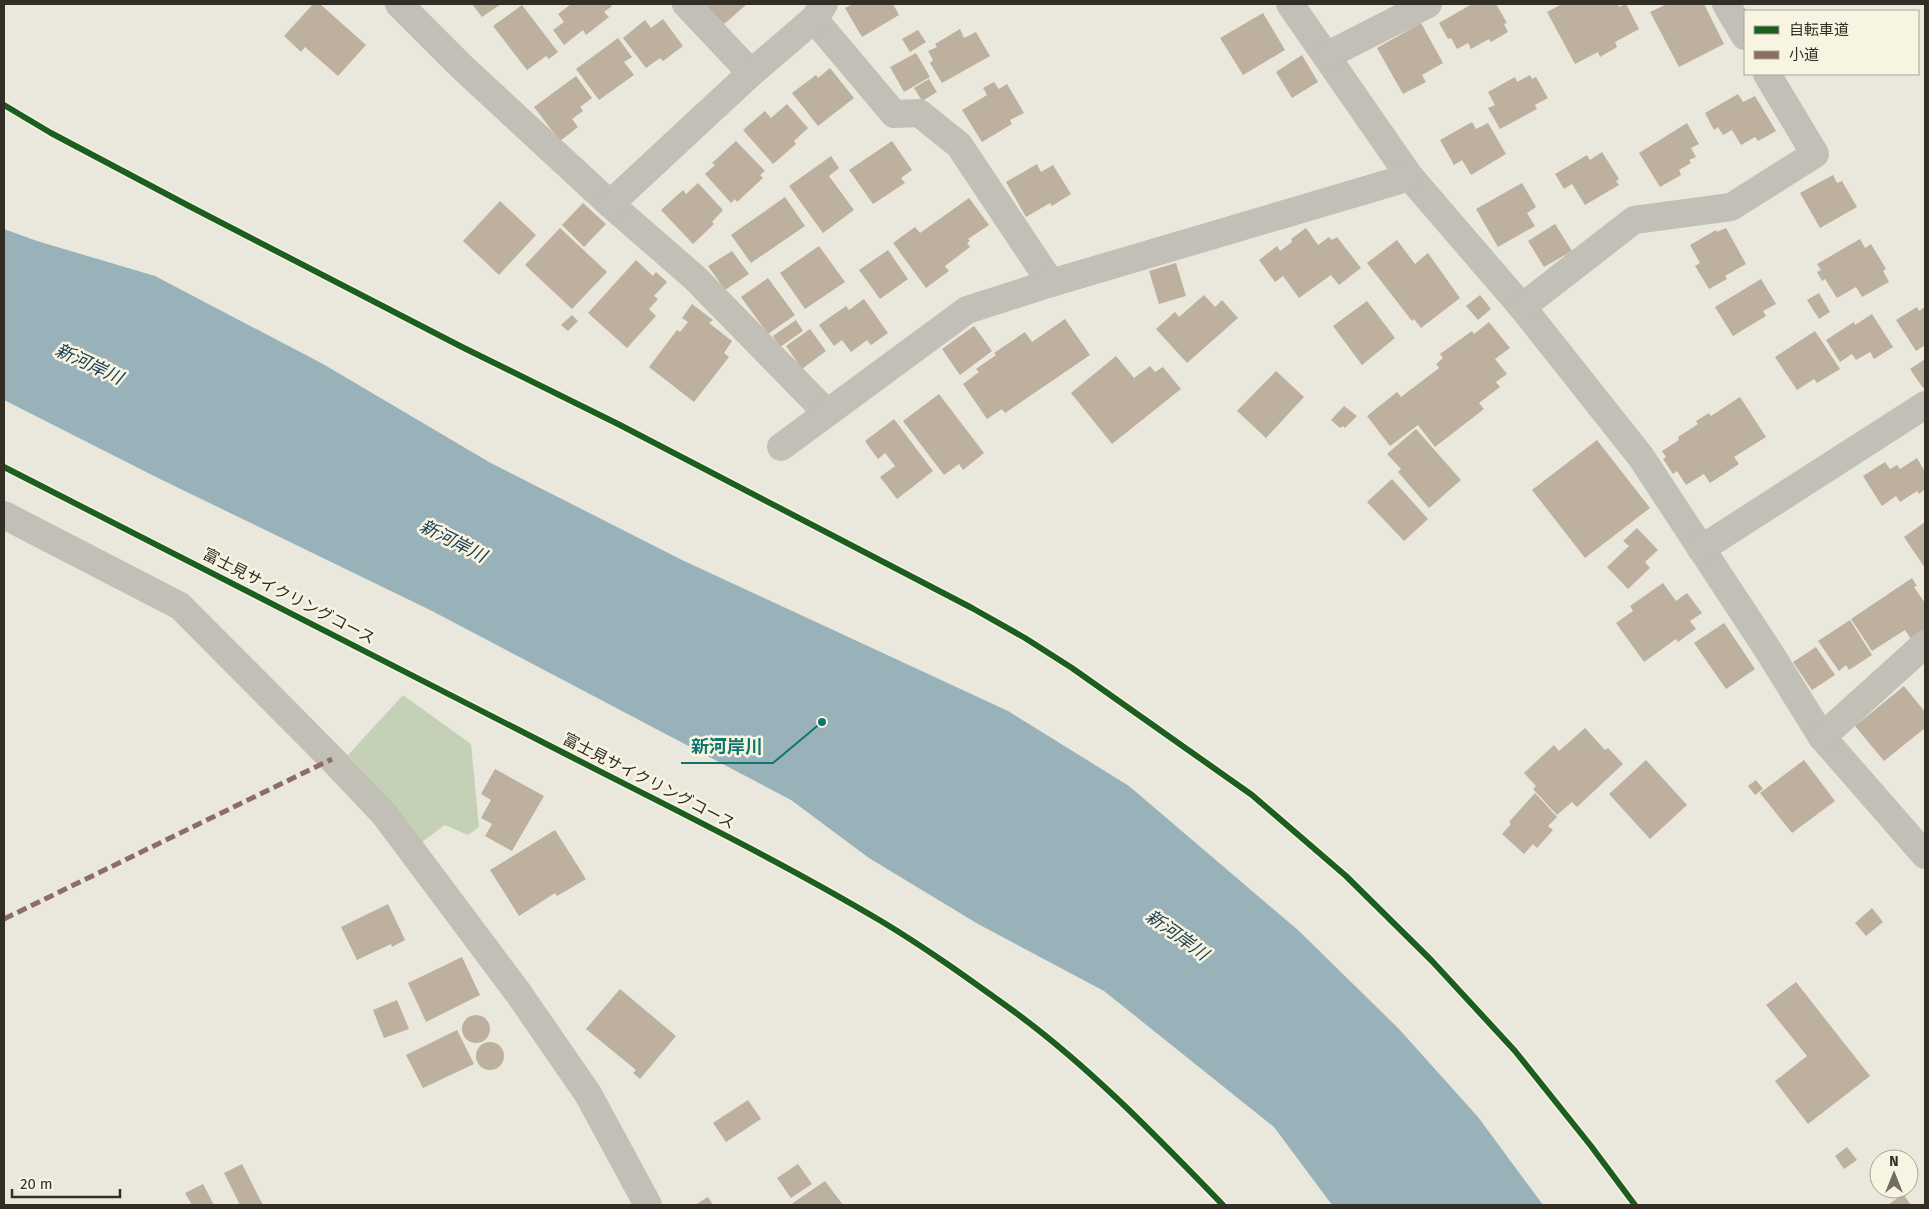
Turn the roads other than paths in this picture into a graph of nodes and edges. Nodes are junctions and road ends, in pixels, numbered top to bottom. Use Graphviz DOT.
graph roads {
  1 [pos="399,4"];
  2 [pos="686,4"];
  3 [pos="1290,4"];
  4 [pos="1428,4"];
  5 [pos="1726,4"];
  6 [pos="819,11"];
  7 [pos="1744,34"];
  8 [pos="1328,56"];
  9 [pos="750,73"];
  10 [pos="1768,75"];
  11 [pos="1410,177"];
  12 [pos="610,204"];
  13 [pos="1051,283"];
  14 [pos="1522,307"];
  15 [pos="1925,406"];
  16 [pos="827,413"];
  17 [pos="781,447"];
  18 [pos="4,515"];
  19 [pos="1701,549"];
  20 [pos="1925,644"];
  21 [pos="1822,737"];
  22 [pos="1925,854"];
  23 [pos="648,1205"];
  1 -- 12 [label="street"];
  2 -- 9 [label="street"];
  3 -- 8 [label="street"];
  4 -- 8 [label="street"];
  5 -- 7 [label="street"];
  6 -- 9 [label="street"];
  6 -- 13 [label="street"];
  8 -- 11 [label="street"];
  9 -- 12 [label="street"];
  10 -- 14 [label="street"];
  11 -- 13 [label="street"];
  11 -- 14 [label="street"];
  12 -- 16 [label="street"];
  13 -- 16 [label="street"];
  14 -- 19 [label="street"];
  15 -- 19 [label="street"];
  16 -- 17 [label="street"];
  18 -- 23 [label="street"];
  19 -- 21 [label="street"];
  20 -- 21 [label="street"];
  21 -- 22 [label="street"];
}
